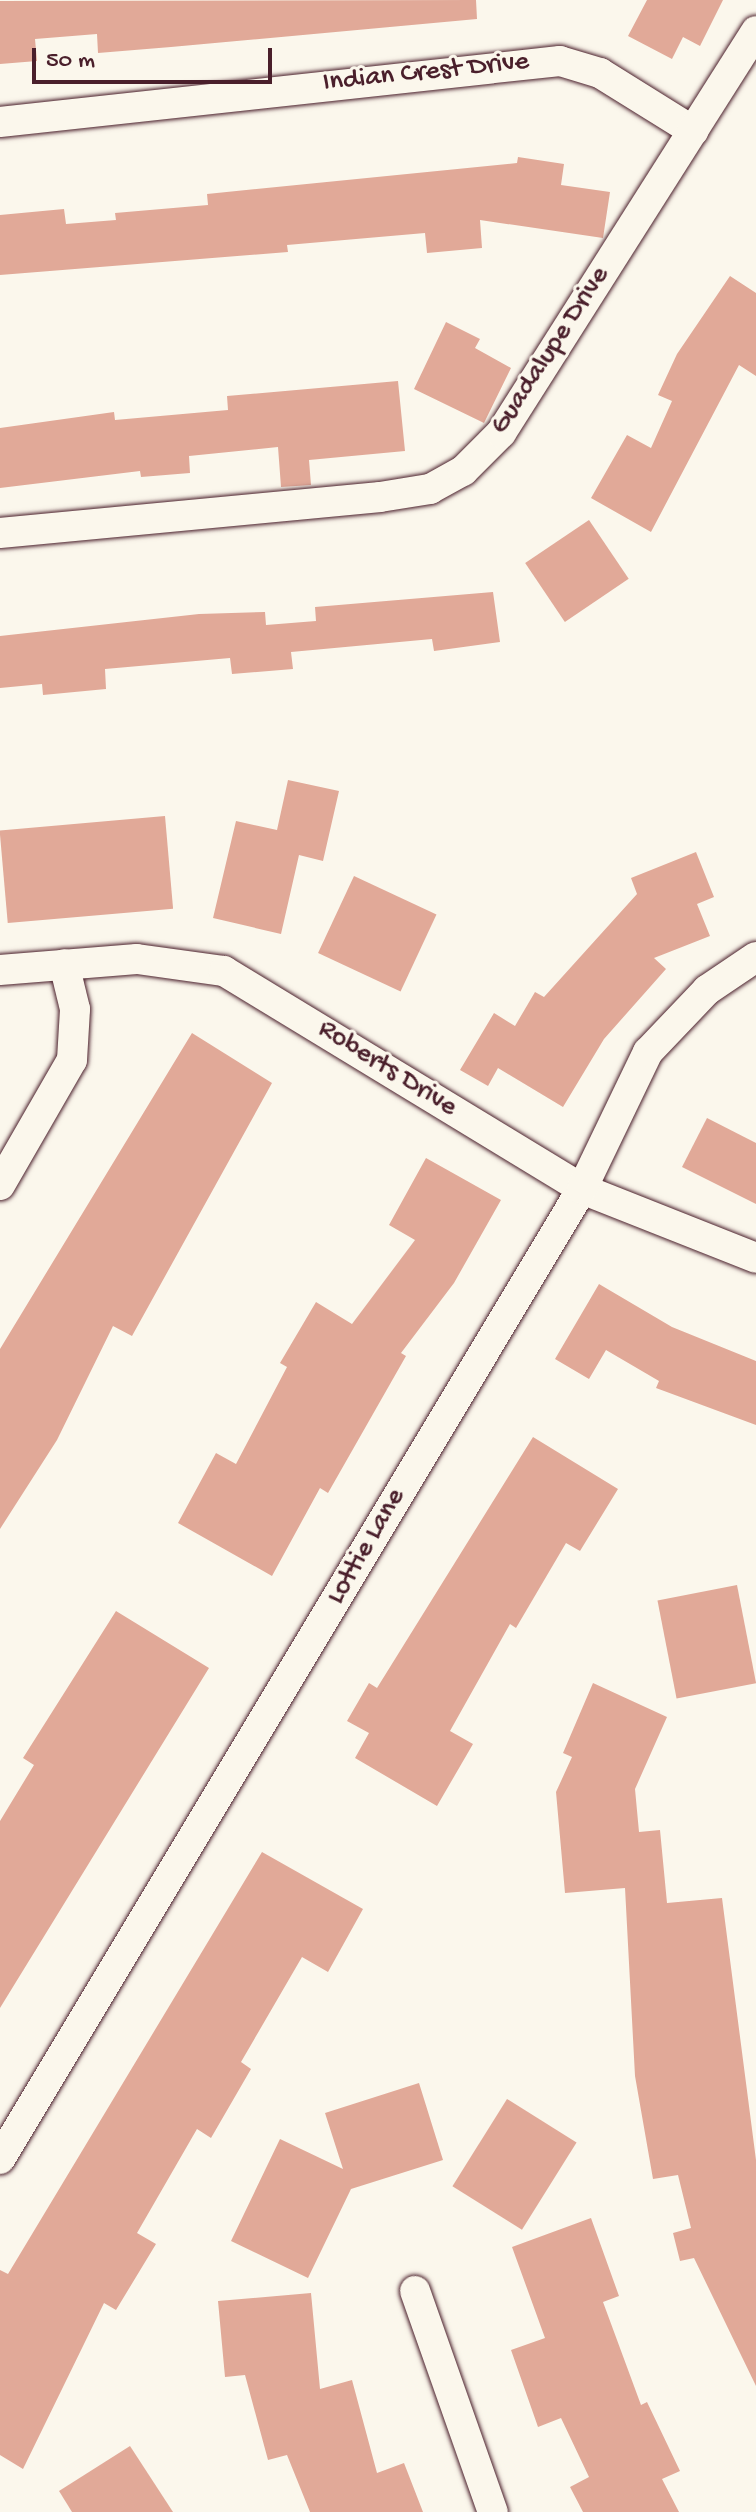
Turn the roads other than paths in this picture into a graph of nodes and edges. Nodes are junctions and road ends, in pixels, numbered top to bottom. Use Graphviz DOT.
graph roads {
  1 [pos="756,31"];
  2 [pos="0,122"];
  3 [pos="693,131"];
  4 [pos="0,533"];
  5 [pos="756,957"];
  6 [pos="64,964"];
  7 [pos="0,970"];
  8 [pos="0,1185"];
  9 [pos="582,1189"];
  10 [pos="756,1258"];
  11 [pos="0,2159"];
  12 [pos="415,2291"];
  13 [pos="493,2512"];
  1 -- 3 [label="street, Guadalupe Drive"];
  2 -- 3 [label="street, Indian Crest Drive"];
  3 -- 4 [label="street, Guadalupe Drive"];
  5 -- 9 [label="street, Lottie Lane"];
  6 -- 7 [label="street, Roberts Drive"];
  6 -- 8 [label="street"];
  6 -- 9 [label="street, Roberts Drive"];
  9 -- 10 [label="street, Roberts Drive"];
  9 -- 11 [label="street, Lottie Lane"];
  12 -- 13 [label="street"];
}
